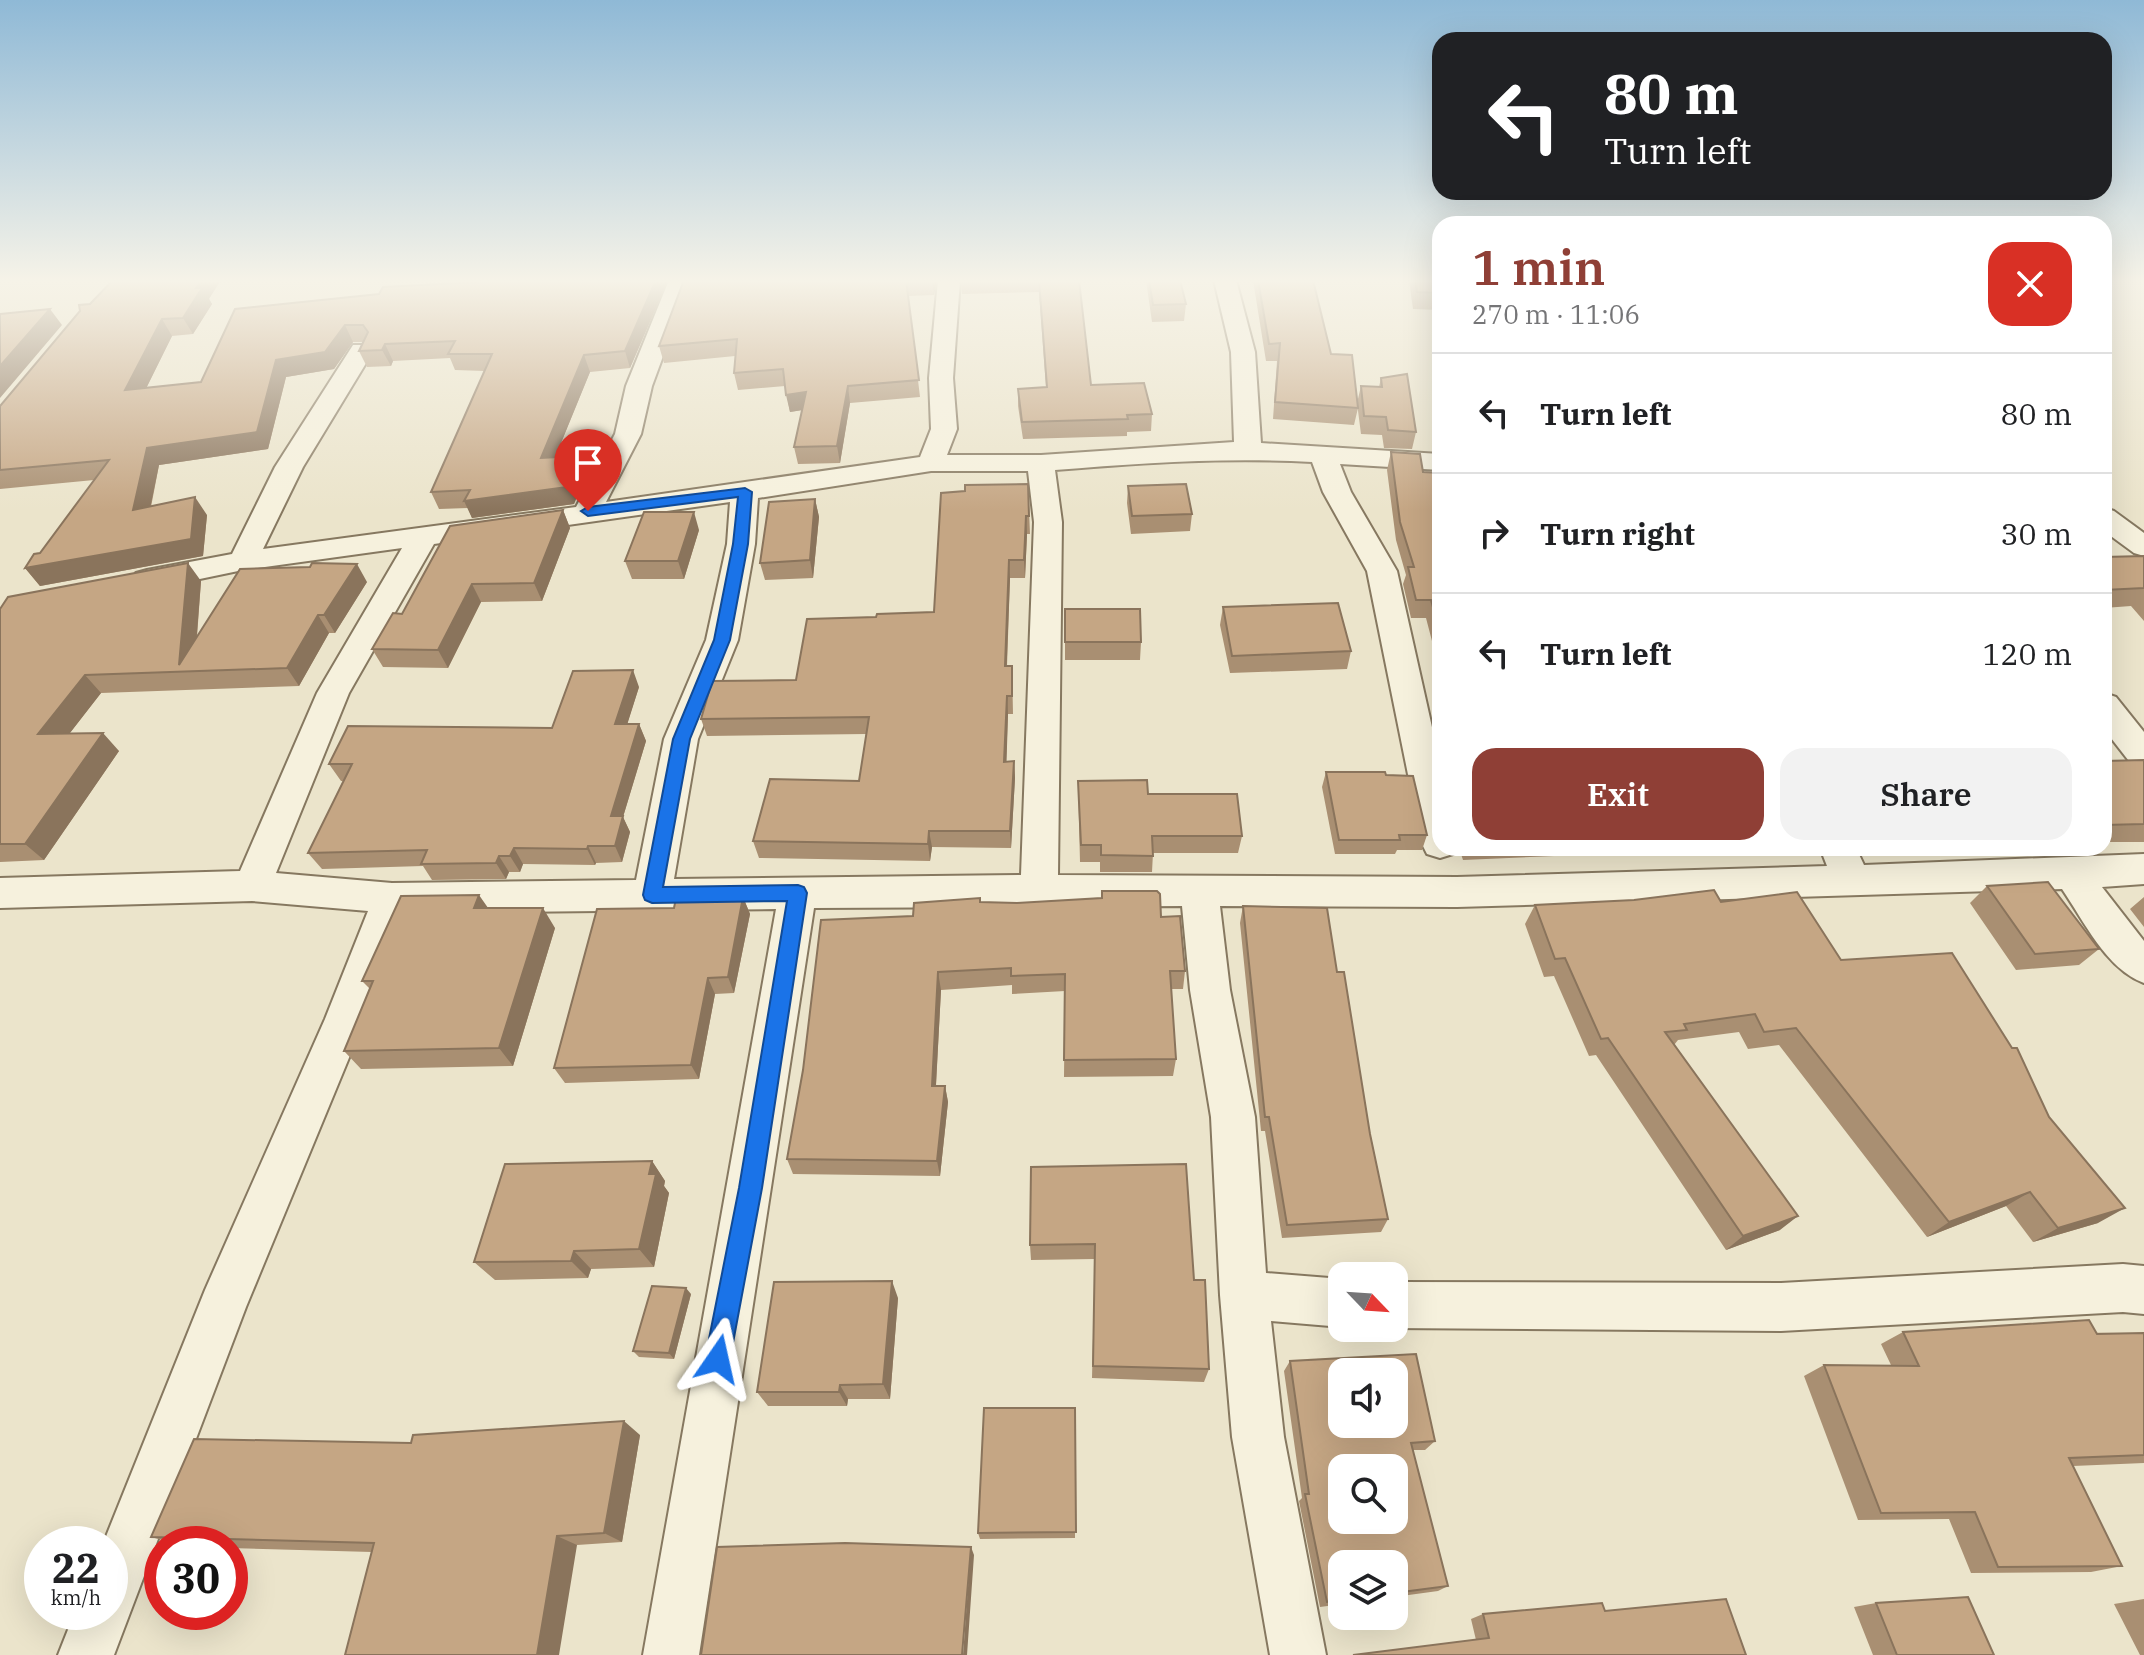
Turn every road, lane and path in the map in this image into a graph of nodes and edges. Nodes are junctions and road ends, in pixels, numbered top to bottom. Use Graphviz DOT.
graph roads {
  1 [pos="357,357"];
  2 [pos="650,357"];
  3 [pos="943,357"];
  4 [pos="1243,357"];
  5 [pos="1248,450"];
  6 [pos="1323,456"];
  7 [pos="1432,462"];
  8 [pos="931,463"];
  9 [pos="1041,463"];
  10 [pos="745,492"];
  11 [pos="588,511"];
  12 [pos="2112,523"];
  13 [pos="424,536"];
  14 [pos="2144,547"];
  15 [pos="243,561"];
  16 [pos="119,586"];
  17 [pos="2112,715"];
  18 [pos="2144,756"];
  19 [pos="1432,804"];
  20 [pos="1444,856"];
  21 [pos="1845,864"];
  22 [pos="2144,869"];
  23 [pos="2072,874"];
  24 [pos="252,886"];
  25 [pos="1199,889"];
  26 [pos="1039,890"];
  27 [pos="1457,892"];
  28 [pos="0,893"];
  29 [pos="798,893"];
  30 [pos="652,895"];
  31 [pos="392,898"];
  32 [pos="2144,966"];
  33 [pos="2144,1290"];
  34 [pos="1244,1295"];
  35 [pos="1328,1302"];
  36 [pos="1408,1306"];
  37 [pos="128,1548"];
  38 [pos="96,1630"];
  39 [pos="86,1655"];
  40 [pos="671,1655"];
  41 [pos="1298,1655"];
  1 -- 15 [label="street"];
  2 -- 11 [label="street"];
  3 -- 8 [label="street"];
  4 -- 5 [label="street"];
  5 -- 6 [label="street"];
  5 -- 9 [label="street"];
  6 -- 7 [label="street"];
  6 -- 19 [label="street"];
  8 -- 9 [label="street"];
  8 -- 10 [label="street"];
  9 -- 26 [label="street"];
  10 -- 11 [label="street"];
  10 -- 30 [label="street"];
  11 -- 13 [label="street"];
  12 -- 14 [label="street"];
  13 -- 15 [label="street"];
  13 -- 24 [label="street"];
  15 -- 16 [label="street"];
  17 -- 18 [label="street"];
  20 -- 27 [label="street"];
  21 -- 23 [label="street"];
  21 -- 27 [label="street"];
  22 -- 23 [label="street"];
  23 -- 32 [label="street"];
  24 -- 28 [label="street"];
  24 -- 31 [label="street"];
  25 -- 26 [label="street"];
  25 -- 27 [label="street"];
  25 -- 34 [label="street"];
  26 -- 29 [label="street"];
  29 -- 30 [label="street"];
  29 -- 40 [label="street"];
  30 -- 31 [label="street"];
  31 -- 37 [label="street"];
  33 -- 36 [label="street"];
  34 -- 35 [label="street"];
  34 -- 41 [label="street"];
  38 -- 39 [label="street"];
}
